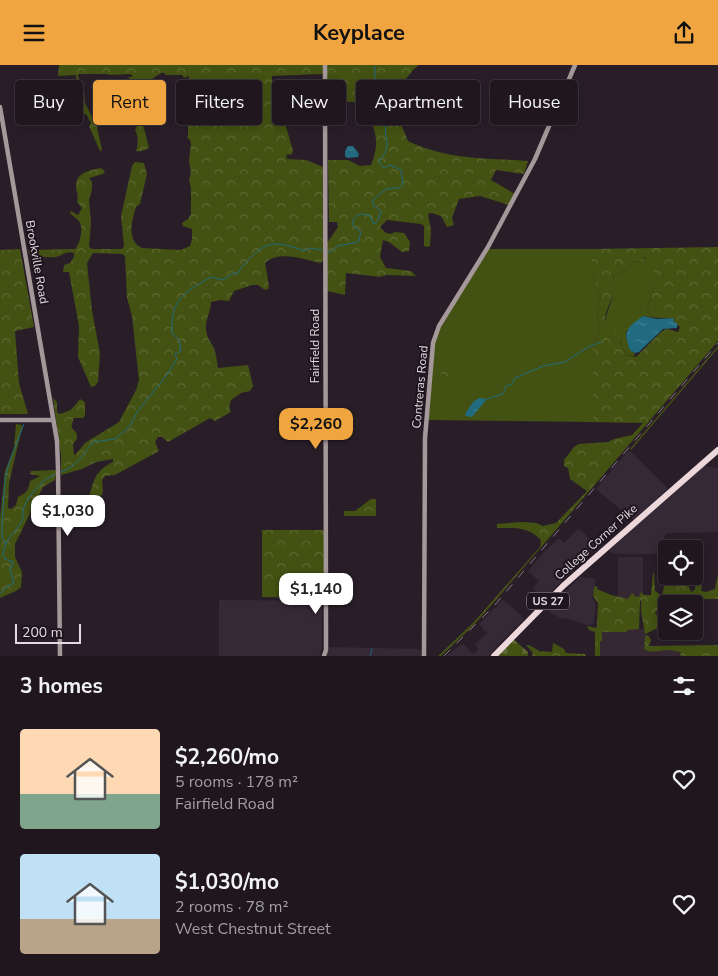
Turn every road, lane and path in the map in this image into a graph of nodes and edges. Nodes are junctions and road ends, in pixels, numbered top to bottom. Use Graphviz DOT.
graph roads {
  1 [pos="325,65"];
  2 [pos="575,65"];
  3 [pos="0,107"];
  4 [pos="0,420"];
  5 [pos="53,420"];
  6 [pos="718,450"];
  7 [pos="60,656"];
  8 [pos="324,656"];
  9 [pos="424,656"];
  10 [pos="494,656"];
  1 -- 8 [label="street, Fairfield Road"];
  2 -- 9 [label="street, Contreras Road"];
  3 -- 5 [label="street, Brookville Road"];
  4 -- 5 [label="street"];
  5 -- 7 [label="street, Brookville Road"];
  6 -- 10 [label="highway, College Corner Pike / US 27"];
}
